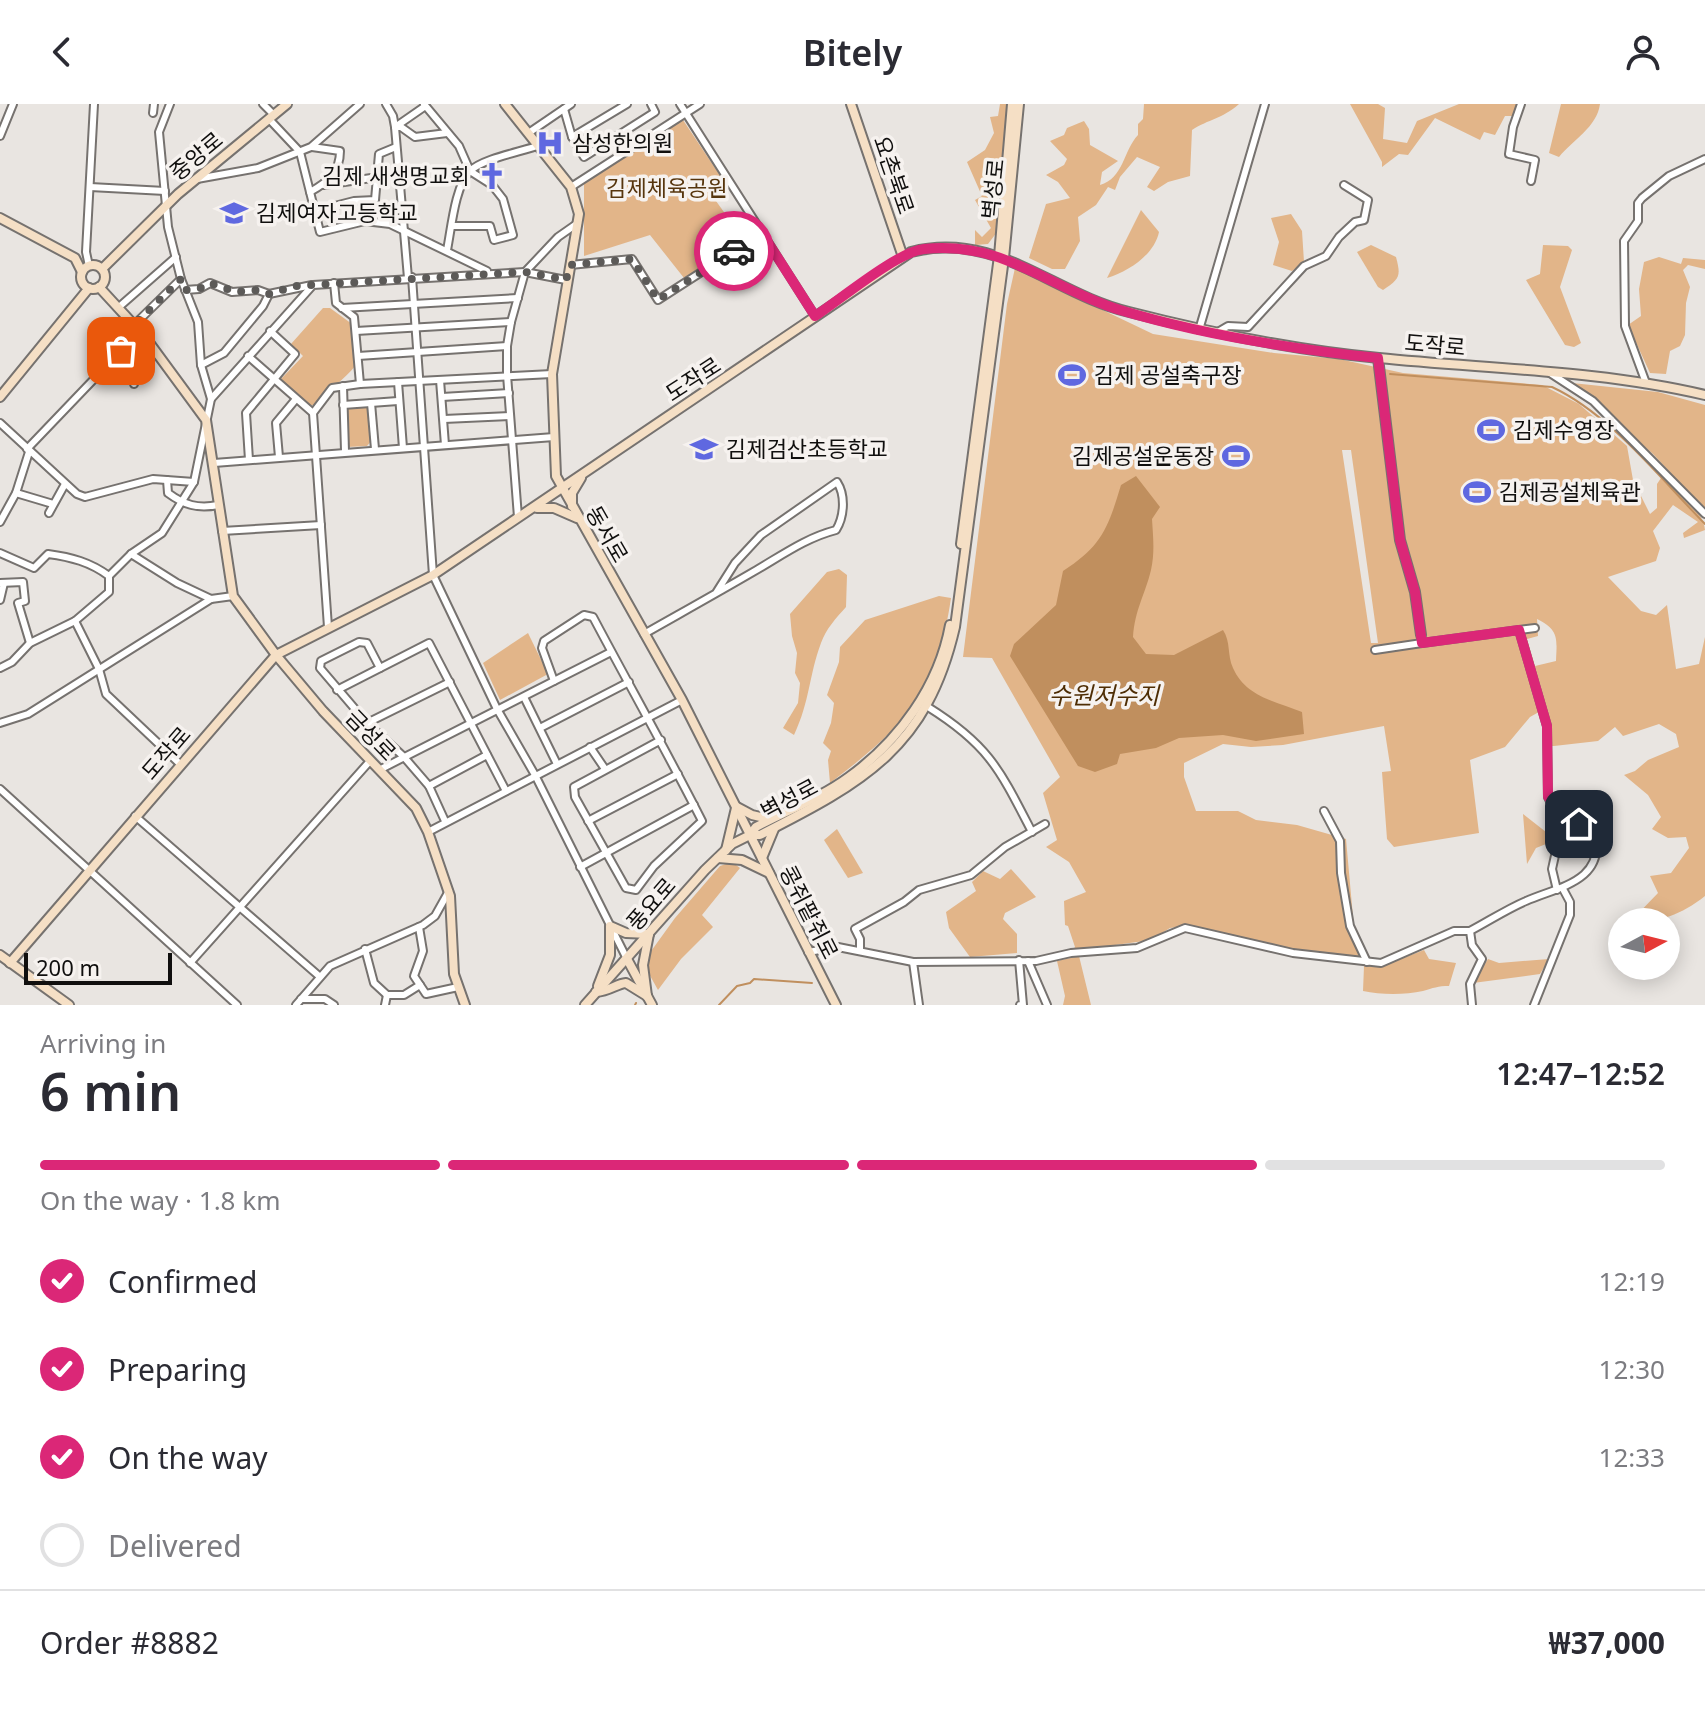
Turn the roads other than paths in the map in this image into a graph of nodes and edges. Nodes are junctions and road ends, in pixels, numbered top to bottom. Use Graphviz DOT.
graph roads {
  1 [pos="13,104"];
  2 [pos="94,104"];
  3 [pos="154,104"];
  4 [pos="170,104"];
  5 [pos="263,104"];
  6 [pos="287,104"];
  7 [pos="360,104"];
  8 [pos="386,104"];
  9 [pos="505,104"];
  10 [pos="571,104"];
  11 [pos="627,104"];
  12 [pos="651,104"];
  13 [pos="680,104"];
  14 [pos="700,104"];
  15 [pos="851,104"];
  16 [pos="1012,104"];
  17 [pos="1019,104"];
  18 [pos="1265,104"];
  19 [pos="1521,104"];
  20 [pos="424,106"];
  21 [pos="564,109"];
  22 [pos="153,113"];
  23 [pos="686,113"];
  24 [pos="271,117"];
  25 [pos="395,127"];
  26 [pos="530,132"];
  27 [pos="447,133"];
  28 [pos="0,136"];
  29 [pos="572,137"];
  30 [pos="540,145"];
  31 [pos="311,147"];
  32 [pos="396,147"];
  33 [pos="300,152"];
  34 [pos="1705,159"];
  35 [pos="470,171"];
  36 [pos="378,177"];
  37 [pos="195,180"];
  38 [pos="1531,181"];
  39 [pos="324,185"];
  40 [pos="1344,185"];
  41 [pos="90,187"];
  42 [pos="571,187"];
  43 [pos="165,191"];
  44 [pos="310,192"];
  45 [pos="167,205"];
  46 [pos="315,211"];
  47 [pos="0,218"];
  48 [pos="578,223"];
  49 [pos="452,226"];
  50 [pos="404,228"];
  51 [pos="762,233"];
  52 [pos="447,250"];
  53 [pos="176,257"];
  54 [pos="903,257"];
  55 [pos="1002,257"];
  56 [pos="570,265"];
  57 [pos="86,269"];
  58 [pos="102,269"];
  59 [pos="525,272"];
  60 [pos="490,273"];
  61 [pos="410,278"];
  62 [pos="181,279"];
  63 [pos="566,280"];
  64 [pos="334,283"];
  65 [pos="313,285"];
  66 [pos="99,287"];
  67 [pos="89,288"];
  68 [pos="185,290"];
  69 [pos="269,294"];
  70 [pos="518,298"];
  71 [pos="414,303"];
  72 [pos="119,307"];
  73 [pos="342,308"];
  74 [pos="815,316"];
  75 [pos="511,322"];
  76 [pos="416,327"];
  77 [pos="1199,330"];
  78 [pos="139,331"];
  79 [pos="270,331"];
  80 [pos="356,331"];
  81 [pos="1216,333"];
  82 [pos="507,346"];
  83 [pos="417,352"];
  84 [pos="224,353"];
  85 [pos="248,356"];
  86 [pos="358,356"];
  87 [pos="1378,358"];
  88 [pos="201,365"];
  89 [pos="237,367"];
  90 [pos="1550,373"];
  91 [pos="552,374"];
  92 [pos="507,375"];
  93 [pos="274,379"];
  94 [pos="440,380"];
  95 [pos="419,381"];
  96 [pos="398,382"];
  97 [pos="1646,383"];
  98 [pos="134,384"];
  99 [pos="360,384"];
  100 [pos="343,386"];
  101 [pos="509,393"];
  102 [pos="1705,395"];
  103 [pos="0,397"];
  104 [pos="442,397"];
  105 [pos="211,399"];
  106 [pos="296,399"];
  107 [pos="398,401"];
  108 [pos="371,403"];
  109 [pos="343,405"];
  110 [pos="313,413"];
  111 [pos="510,416"];
  112 [pos="444,419"];
  113 [pos="206,420"];
  114 [pos="0,423"];
  115 [pos="554,437"];
  116 [pos="512,440"];
  117 [pos="445,445"];
  118 [pos="425,446"];
  119 [pos="403,448"];
  120 [pos="375,449"];
  121 [pos="28,450"];
  122 [pos="345,451"];
  123 [pos="316,453"];
  124 [pos="279,457"];
  125 [pos="249,460"];
  126 [pos="214,463"];
  127 [pos="555,463"];
  128 [pos="583,474"];
  129 [pos="167,480"];
  130 [pos="194,482"];
  131 [pos="65,484"];
  132 [pos="561,489"];
  133 [pos="16,493"];
  134 [pos="181,503"];
  135 [pos="53,504"];
  136 [pos="218,505"];
  137 [pos="532,508"];
  138 [pos="49,513"];
  139 [pos="1705,514"];
  140 [pos="575,515"];
  141 [pos="518,517"];
  142 [pos="0,522"];
  143 [pos="321,525"];
  144 [pos="222,531"];
  145 [pos="0,553"];
  146 [pos="131,554"];
  147 [pos="433,575"];
  148 [pos="109,576"];
  149 [pos="2,583"];
  150 [pos="716,593"];
  151 [pos="233,596"];
  152 [pos="211,599"];
  153 [pos="0,600"];
  154 [pos="75,621"];
  155 [pos="328,627"];
  156 [pos="1535,628"];
  157 [pos="1519,630"];
  158 [pos="644,634"];
  159 [pos="1421,639"];
  160 [pos="30,643"];
  161 [pos="1375,650"];
  162 [pos="611,652"];
  163 [pos="276,655"];
  164 [pos="0,668"];
  165 [pos="380,668"];
  166 [pos="99,669"];
  167 [pos="554,681"];
  168 [pos="450,682"];
  169 [pos="629,682"];
  170 [pos="337,690"];
  171 [pos="524,697"];
  172 [pos="682,700"];
  173 [pos="928,707"];
  174 [pos="497,709"];
  175 [pos="649,718"];
  176 [pos="472,722"];
  177 [pos="0,723"];
  178 [pos="367,723"];
  179 [pos="540,728"];
  180 [pos="661,740"];
  181 [pos="590,747"];
  182 [pos="487,755"];
  183 [pos="404,757"];
  184 [pos="370,761"];
  185 [pos="180,764"];
  186 [pos="557,764"];
  187 [pos="605,769"];
  188 [pos="379,770"];
  189 [pos="678,774"];
  190 [pos="535,775"];
  191 [pos="429,786"];
  192 [pos="0,789"];
  193 [pos="506,791"];
  194 [pos="1552,800"];
  195 [pos="694,805"];
  196 [pos="735,806"];
  197 [pos="1324,811"];
  198 [pos="135,816"];
  199 [pos="445,821"];
  200 [pos="588,821"];
  201 [pos="772,823"];
  202 [pos="1045,824"];
  203 [pos="428,832"];
  204 [pos="1032,832"];
  205 [pos="750,835"];
  206 [pos="726,850"];
  207 [pos="606,853"];
  208 [pos="718,858"];
  209 [pos="762,858"];
  210 [pos="580,867"];
  211 [pos="88,871"];
  212 [pos="769,873"];
  213 [pos="1560,890"];
  214 [pos="449,891"];
  215 [pos="239,909"];
  216 [pos="610,926"];
  217 [pos="419,927"];
  218 [pos="1470,931"];
  219 [pos="649,934"];
  220 [pos="365,949"];
  221 [pos="860,951"];
  222 [pos="808,952"];
  223 [pos="0,955"];
  224 [pos="627,959"];
  225 [pos="1019,960"];
  226 [pos="1028,961"];
  227 [pos="913,962"];
  228 [pos="1367,962"];
  229 [pos="10,963"];
  230 [pos="190,963"];
  231 [pos="319,976"];
  232 [pos="420,985"];
  233 [pos="458,987"];
  234 [pos="596,992"];
  235 [pos="387,995"];
  236 [pos="647,996"];
  237 [pos="298,1002"];
  238 [pos="69,1005"];
  239 [pos="237,1005"];
  240 [pos="334,1005"];
  241 [pos="385,1005"];
  242 [pos="465,1005"];
  243 [pos="585,1005"];
  244 [pos="652,1005"];
  245 [pos="836,1005"];
  246 [pos="919,1005"];
  247 [pos="1020,1005"];
  248 [pos="1047,1005"];
  249 [pos="1472,1005"];
  250 [pos="1534,1005"];
  1 -- 28 [label="street"];
  2 -- 41 [label="street"];
  3 -- 22 [label="street"];
  4 -- 43 [label="street, 중앙로"];
  5 -- 24 [label="street"];
  6 -- 24 [label="street, 중앙로"];
  7 -- 31 [label="street"];
  8 -- 25 [label="street"];
  9 -- 26 [label="street, 동서로"];
  10 -- 21 [label="street"];
  11 -- 29 [label="street"];
  12 -- 29 [label="street"];
  13 -- 23 [label="street"];
  14 -- 23 [label="street"];
  15 -- 54 [label="street, 요촌북로"];
  16 -- 55 [label="street, 벽성로"];
  17 -- 55 [label="street, 벽성로"];
  18 -- 77 [label="street"];
  19 -- 38 [label="street"];
  20 -- 25 [label="street"];
  20 -- 27 [label="street"];
  21 -- 26 [label="street"];
  21 -- 29 [label="street"];
  23 -- 42 [label="street"];
  23 -- 51 [label="street"];
  24 -- 33 [label="street"];
  24 -- 37 [label="street, 중앙로"];
  25 -- 27 [label="street"];
  25 -- 32 [label="street"];
  26 -- 30 [label="street, 동서로"];
  27 -- 35 [label="street"];
  30 -- 35 [label="street"];
  30 -- 42 [label="street, 동서로"];
  31 -- 33 [label="street"];
  31 -- 39 [label="street"];
  32 -- 36 [label="street"];
  32 -- 50 [label="street"];
  33 -- 37 [label="street"];
  33 -- 44 [label="street"];
  34 -- 97 [label="street"];
  35 -- 49 [label="street"];
  35 -- 49 [label="street"];
  36 -- 39 [label="street"];
  36 -- 46 [label="street"];
  37 -- 45 [label="street, 중앙로"];
  39 -- 44 [label="street"];
  40 -- 81 [label="street"];
  41 -- 43 [label="street"];
  41 -- 57 [label="street"];
  42 -- 48 [label="street, 동서로"];
  43 -- 45 [label="street, 중앙로"];
  44 -- 46 [label="street"];
  45 -- 53 [label="street"];
  45 -- 58 [label="street, 중앙로"];
  46 -- 50 [label="street"];
  47 -- 57 [label="street"];
  48 -- 56 [label="street, 동서로"];
  48 -- 59 [label="street"];
  49 -- 52 [label="street"];
  50 -- 52 [label="street"];
  50 -- 61 [label="street"];
  51 -- 56 [label="street"];
  51 -- 74 [label="street"];
  52 -- 60 [label="street"];
  53 -- 62 [label="street"];
  53 -- 72 [label="street"];
  54 -- 55 [label="street, 도작로"];
  54 -- 74 [label="street, 도작로"];
  55 -- 77 [label="street, 도작로"];
  55 -- 173 [label="street, 벽성로"];
  55 -- 201 [label="street, 벽성로"];
  56 -- 63 [label="street, 동서로"];
  57 -- 58 [label="street"];
  57 -- 67 [label="street"];
  58 -- 66 [label="street"];
  59 -- 60 [label="street"];
  59 -- 63 [label="street"];
  59 -- 70 [label="street"];
  60 -- 61 [label="street"];
  61 -- 64 [label="street"];
  61 -- 71 [label="street"];
  62 -- 68 [label="street"];
  62 -- 78 [label="street"];
  63 -- 91 [label="street, 동서로"];
  64 -- 65 [label="street"];
  64 -- 73 [label="street"];
  65 -- 69 [label="street"];
  65 -- 79 [label="street"];
  66 -- 67 [label="street"];
  66 -- 72 [label="street, 금성로"];
  67 -- 103 [label="street"];
  68 -- 69 [label="street"];
  68 -- 88 [label="street"];
  69 -- 84 [label="street"];
  70 -- 71 [label="street"];
  70 -- 75 [label="street"];
  71 -- 73 [label="street"];
  71 -- 76 [label="street"];
  72 -- 78 [label="street, 금성로"];
  73 -- 80 [label="street"];
  74 -- 128 [label="street, 도작로"];
  75 -- 76 [label="street"];
  75 -- 82 [label="street"];
  76 -- 80 [label="street"];
  76 -- 83 [label="street"];
  77 -- 81 [label="street, 도작로"];
  78 -- 98 [label="street"];
  78 -- 113 [label="street, 금성로"];
  78 -- 121 [label="street"];
  79 -- 85 [label="street"];
  79 -- 93 [label="street"];
  80 -- 86 [label="street"];
  81 -- 87 [label="street, 도작로"];
  82 -- 83 [label="street"];
  82 -- 92 [label="street"];
  83 -- 86 [label="street"];
  83 -- 95 [label="street"];
  84 -- 88 [label="street"];
  84 -- 89 [label="street"];
  85 -- 89 [label="street"];
  85 -- 93 [label="street"];
  86 -- 99 [label="street"];
  87 -- 90 [label="street, 도작로"];
  87 -- 159 [label="street"];
  88 -- 105 [label="street"];
  89 -- 105 [label="street"];
  90 -- 97 [label="street, 도작로"];
  90 -- 139 [label="street, 도작로"];
  91 -- 92 [label="street"];
  91 -- 115 [label="street, 동서로"];
  92 -- 94 [label="street"];
  92 -- 101 [label="street"];
  93 -- 106 [label="street"];
  93 -- 125 [label="street"];
  94 -- 95 [label="street"];
  94 -- 104 [label="street"];
  95 -- 96 [label="street"];
  95 -- 118 [label="street"];
  96 -- 99 [label="street"];
  96 -- 107 [label="street"];
  97 -- 102 [label="street, 도작로"];
  99 -- 100 [label="street"];
  100 -- 109 [label="street"];
  100 -- 110 [label="street"];
  101 -- 104 [label="street"];
  101 -- 111 [label="street"];
  104 -- 112 [label="street"];
  105 -- 113 [label="street"];
  106 -- 110 [label="street"];
  106 -- 124 [label="street"];
  107 -- 108 [label="street"];
  107 -- 119 [label="street"];
  108 -- 109 [label="street"];
  108 -- 120 [label="street"];
  109 -- 122 [label="street"];
  110 -- 123 [label="street"];
  111 -- 112 [label="street"];
  111 -- 116 [label="street"];
  112 -- 117 [label="street"];
  113 -- 126 [label="street, 금성로"];
  113 -- 130 [label="street"];
  114 -- 121 [label="street"];
  115 -- 116 [label="street"];
  115 -- 127 [label="street, 동서로"];
  116 -- 117 [label="street"];
  116 -- 141 [label="street"];
  117 -- 118 [label="street"];
  118 -- 119 [label="street"];
  118 -- 147 [label="street"];
  119 -- 120 [label="street"];
  120 -- 122 [label="street"];
  121 -- 131 [label="street"];
  121 -- 133 [label="street"];
  122 -- 123 [label="street"];
  123 -- 124 [label="street"];
  123 -- 143 [label="street"];
  124 -- 125 [label="street"];
  125 -- 126 [label="street"];
  126 -- 136 [label="street, 금성로"];
  127 -- 128 [label="street"];
  127 -- 132 [label="street, 동서로"];
  128 -- 132 [label="street, 도작로"];
  128 -- 140 [label="street"];
  129 -- 130 [label="street"];
  129 -- 131 [label="street"];
  129 -- 134 [label="street"];
  130 -- 134 [label="street"];
  131 -- 135 [label="street"];
  132 -- 137 [label="street, 도작로"];
  132 -- 140 [label="street, 동서로"];
  133 -- 135 [label="street"];
  133 -- 142 [label="street"];
  134 -- 136 [label="street"];
  134 -- 146 [label="street"];
  135 -- 138 [label="street"];
  136 -- 144 [label="street, 금성로"];
  137 -- 140 [label="street"];
  137 -- 141 [label="street, 도작로"];
  140 -- 158 [label="street, 동서로"];
  141 -- 147 [label="street, 도작로"];
  143 -- 144 [label="street"];
  143 -- 155 [label="street"];
  144 -- 151 [label="street, 금성로"];
  145 -- 148 [label="street"];
  146 -- 148 [label="street"];
  146 -- 152 [label="street"];
  147 -- 155 [label="street, 도작로"];
  147 -- 174 [label="street"];
  148 -- 154 [label="street"];
  149 -- 153 [label="street"];
  149 -- 160 [label="street"];
  150 -- 150 [label="street"];
  150 -- 158 [label="street"];
  151 -- 152 [label="street"];
  151 -- 163 [label="street, 금성로"];
  152 -- 166 [label="street"];
  154 -- 160 [label="street"];
  154 -- 166 [label="street"];
  155 -- 163 [label="street, 도작로"];
  156 -- 157 [label="street"];
  157 -- 159 [label="street"];
  157 -- 194 [label="street"];
  158 -- 172 [label="street, 동서로"];
  159 -- 161 [label="street"];
  160 -- 164 [label="street"];
  162 -- 167 [label="street"];
  162 -- 167 [label="street"];
  162 -- 169 [label="street"];
  163 -- 184 [label="street, 금성로"];
  163 -- 185 [label="street, 도작로"];
  165 -- 168 [label="street"];
  165 -- 170 [label="street"];
  165 -- 170 [label="street"];
  166 -- 177 [label="street"];
  166 -- 185 [label="street"];
  167 -- 171 [label="street"];
  168 -- 176 [label="street"];
  168 -- 178 [label="street"];
  169 -- 175 [label="street"];
  169 -- 179 [label="street"];
  170 -- 178 [label="street"];
  171 -- 174 [label="street"];
  171 -- 179 [label="street"];
  172 -- 175 [label="street"];
  172 -- 196 [label="street, 동서로"];
  173 -- 201 [label="street, 벽성로"];
  173 -- 204 [label="street"];
  174 -- 176 [label="street"];
  174 -- 190 [label="street"];
  175 -- 180 [label="street"];
  175 -- 181 [label="street"];
  176 -- 182 [label="street"];
  176 -- 183 [label="street"];
  178 -- 183 [label="street"];
  179 -- 186 [label="street"];
  180 -- 187 [label="street"];
  180 -- 189 [label="street"];
  181 -- 186 [label="street"];
  181 -- 187 [label="street"];
  182 -- 191 [label="street"];
  182 -- 193 [label="street"];
  183 -- 188 [label="street"];
  183 -- 191 [label="street"];
  184 -- 188 [label="street, 금성로"];
  184 -- 215 [label="street"];
  185 -- 198 [label="street, 도작로"];
  186 -- 190 [label="street"];
  187 -- 200 [label="street"];
  188 -- 203 [label="street, 금성로"];
  189 -- 195 [label="street"];
  189 -- 200 [label="street"];
  190 -- 193 [label="street"];
  190 -- 210 [label="street"];
  191 -- 199 [label="street"];
  192 -- 211 [label="street"];
  193 -- 199 [label="street"];
  194 -- 213 [label="street"];
  194 -- 213 [label="street"];
  195 -- 207 [label="street"];
  195 -- 207 [label="street"];
  196 -- 201 [label="street"];
  196 -- 205 [label="street, 동서로"];
  196 -- 206 [label="street"];
  197 -- 228 [label="street"];
  198 -- 211 [label="street, 도작로"];
  198 -- 215 [label="street"];
  199 -- 203 [label="street"];
  200 -- 207 [label="street"];
  201 -- 205 [label="street, 벽성로"];
  201 -- 209 [label="street"];
  202 -- 204 [label="street"];
  203 -- 214 [label="street, 금성로"];
  204 -- 221 [label="street"];
  205 -- 206 [label="street, 풍요로"];
  205 -- 209 [label="street, 콩쥐팥쥐로"];
  206 -- 208 [label="street, 풍요로"];
  207 -- 210 [label="street"];
  208 -- 212 [label="street"];
  208 -- 219 [label="street, 풍요로"];
  209 -- 212 [label="street, 콩쥐팥쥐로"];
  210 -- 216 [label="street"];
  211 -- 229 [label="street, 도작로"];
  211 -- 230 [label="street"];
  212 -- 222 [label="street, 콩쥐팥쥐로"];
  213 -- 218 [label="street"];
  213 -- 250 [label="street"];
  214 -- 217 [label="street"];
  214 -- 233 [label="street, 금성로"];
  215 -- 230 [label="street"];
  215 -- 231 [label="street"];
  216 -- 219 [label="street"];
  216 -- 224 [label="street"];
  216 -- 234 [label="street"];
  217 -- 220 [label="street"];
  217 -- 232 [label="street"];
  218 -- 228 [label="street"];
  218 -- 249 [label="street"];
  219 -- 224 [label="street, 풍요로"];
  219 -- 236 [label="street"];
  220 -- 231 [label="street"];
  220 -- 235 [label="street"];
  221 -- 222 [label="street"];
  221 -- 227 [label="street"];
  222 -- 245 [label="street, 콩쥐팥쥐로"];
  223 -- 229 [label="street"];
  224 -- 234 [label="street, 풍요로"];
  224 -- 236 [label="street"];
  225 -- 226 [label="street"];
  225 -- 227 [label="street"];
  225 -- 247 [label="street"];
  226 -- 228 [label="street"];
  226 -- 248 [label="street"];
  227 -- 246 [label="street"];
  229 -- 238 [label="street"];
  230 -- 239 [label="street"];
  231 -- 237 [label="street"];
  232 -- 233 [label="street"];
  232 -- 235 [label="street"];
  233 -- 242 [label="street, 금성로"];
  234 -- 236 [label="street"];
  234 -- 243 [label="street, 풍요로"];
  235 -- 241 [label="street"];
  236 -- 244 [label="street"];
  237 -- 240 [label="street"];
}
